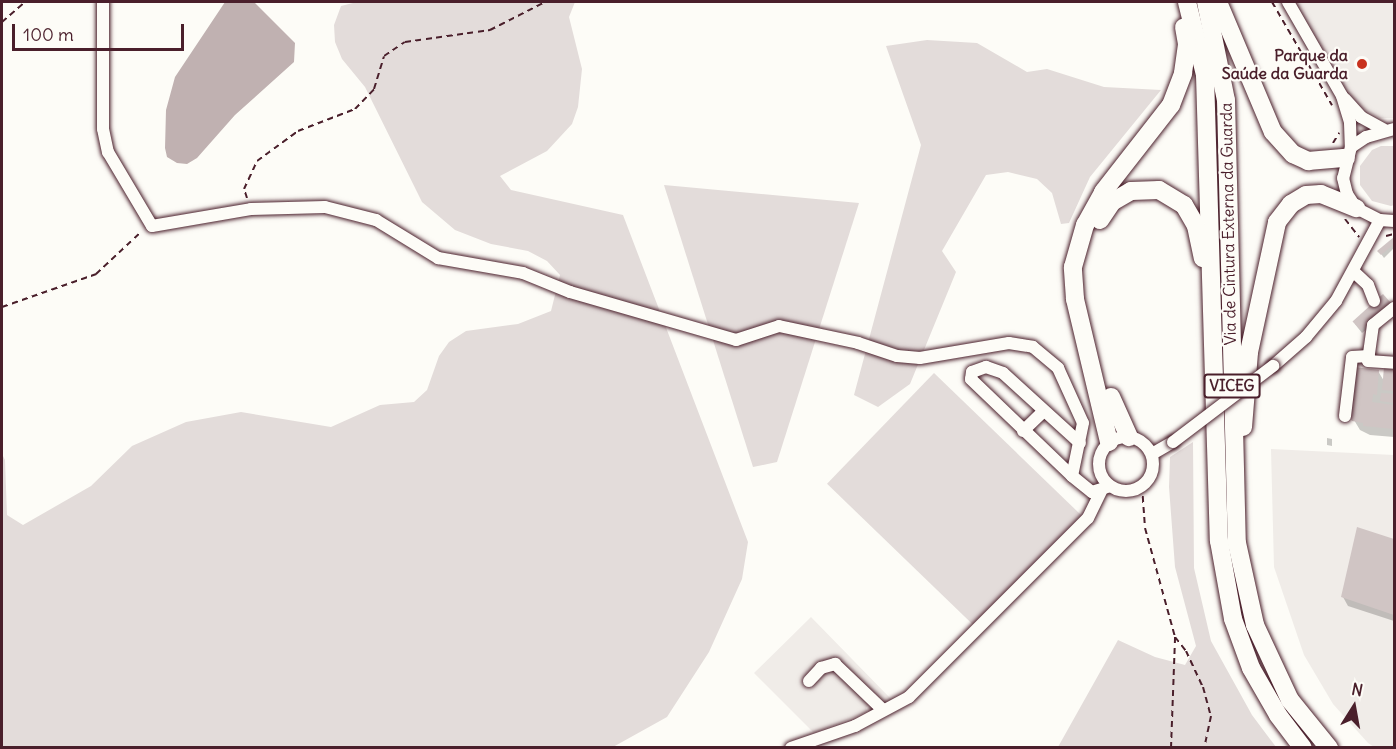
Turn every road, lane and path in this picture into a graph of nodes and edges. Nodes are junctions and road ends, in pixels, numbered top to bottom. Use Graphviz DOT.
graph roads {
  1 [pos="25,2"];
  2 [pos="103,2"];
  3 [pos="545,2"];
  4 [pos="1180,2"];
  5 [pos="1187,2"];
  6 [pos="1206,2"];
  7 [pos="1218,2"];
  8 [pos="1272,2"];
  9 [pos="1288,2"];
  10 [pos="2,22"];
  11 [pos="1342,96"];
  12 [pos="1333,107"];
  13 [pos="1339,123"];
  14 [pos="1389,129"];
  15 [pos="1349,152"];
  16 [pos="1325,160"];
  17 [pos="1330,198"];
  18 [pos="1356,208"];
  19 [pos="251,209"];
  20 [pos="1380,220"];
  21 [pos="1395,221"];
  22 [pos="153,226"];
  23 [pos="1395,234"];
  24 [pos="1370,241"];
  25 [pos="1354,272"];
  26 [pos="1213,301"];
  27 [pos="2,307"];
  28 [pos="1386,311"];
  29 [pos="1369,356"];
  30 [pos="1395,363"];
  31 [pos="1044,411"];
  32 [pos="1345,416"];
  33 [pos="1023,431"];
  34 [pos="1129,437"];
  35 [pos="1109,442"];
  36 [pos="1080,443"];
  37 [pos="1152,454"];
  38 [pos="1072,476"];
  39 [pos="1142,486"];
  40 [pos="1106,489"];
  41 [pos="1237,543"];
  42 [pos="1175,637"];
  43 [pos="809,681"];
  44 [pos="883,710"];
  45 [pos="791,747"];
  46 [pos="1171,747"];
  47 [pos="1204,747"];
  48 [pos="1303,747"];
  49 [pos="1329,747"];
  1 -- 10 [label="path"];
  2 -- 22 [label="street"];
  3 -- 19 [label="path"];
  4 -- 35 [label="highway"];
  5 -- 26 [label="highway, Via de Cintura Externa da Guarda / VICEG"];
  6 -- 41 [label="highway, Via de Cintura Externa da Guarda / VICEG"];
  7 -- 16 [label="highway"];
  8 -- 12 [label="path"];
  9 -- 11 [label="street"];
  11 -- 14 [label="street"];
  11 -- 15 [label="street"];
  13 -- 16 [label="path"];
  14 -- 15 [label="street"];
  15 -- 16 [label="highway"];
  15 -- 18 [label="street"];
  17 -- 18 [label="highway"];
  17 -- 24 [label="path"];
  17 -- 41 [label="highway"];
  18 -- 20 [label="street"];
  19 -- 22 [label="street"];
  19 -- 36 [label="street"];
  20 -- 21 [label="street"];
  20 -- 24 [label="street"];
  22 -- 27 [label="path"];
  23 -- 24 [label="path"];
  24 -- 25 [label="street"];
  25 -- 28 [label="street"];
  25 -- 37 [label="street, bridge"];
  26 -- 34 [label="highway"];
  26 -- 48 [label="highway, Via de Cintura Externa da Guarda / VICEG"];
  28 -- 29 [label="street"];
  29 -- 30 [label="street"];
  29 -- 32 [label="street"];
  31 -- 33 [label="street"];
  31 -- 33 [label="street"];
  31 -- 36 [label="street"];
  33 -- 38 [label="street"];
  34 -- 35 [label="street"];
  34 -- 37 [label="street"];
  35 -- 40 [label="street"];
  36 -- 38 [label="street"];
  37 -- 39 [label="street"];
  38 -- 40 [label="street"];
  39 -- 40 [label="street"];
  39 -- 42 [label="path"];
  40 -- 44 [label="street"];
  41 -- 49 [label="highway, Via de Cintura Externa da Guarda / VICEG"];
  42 -- 46 [label="path"];
  42 -- 47 [label="path"];
  43 -- 44 [label="street"];
  44 -- 45 [label="street"];
}
